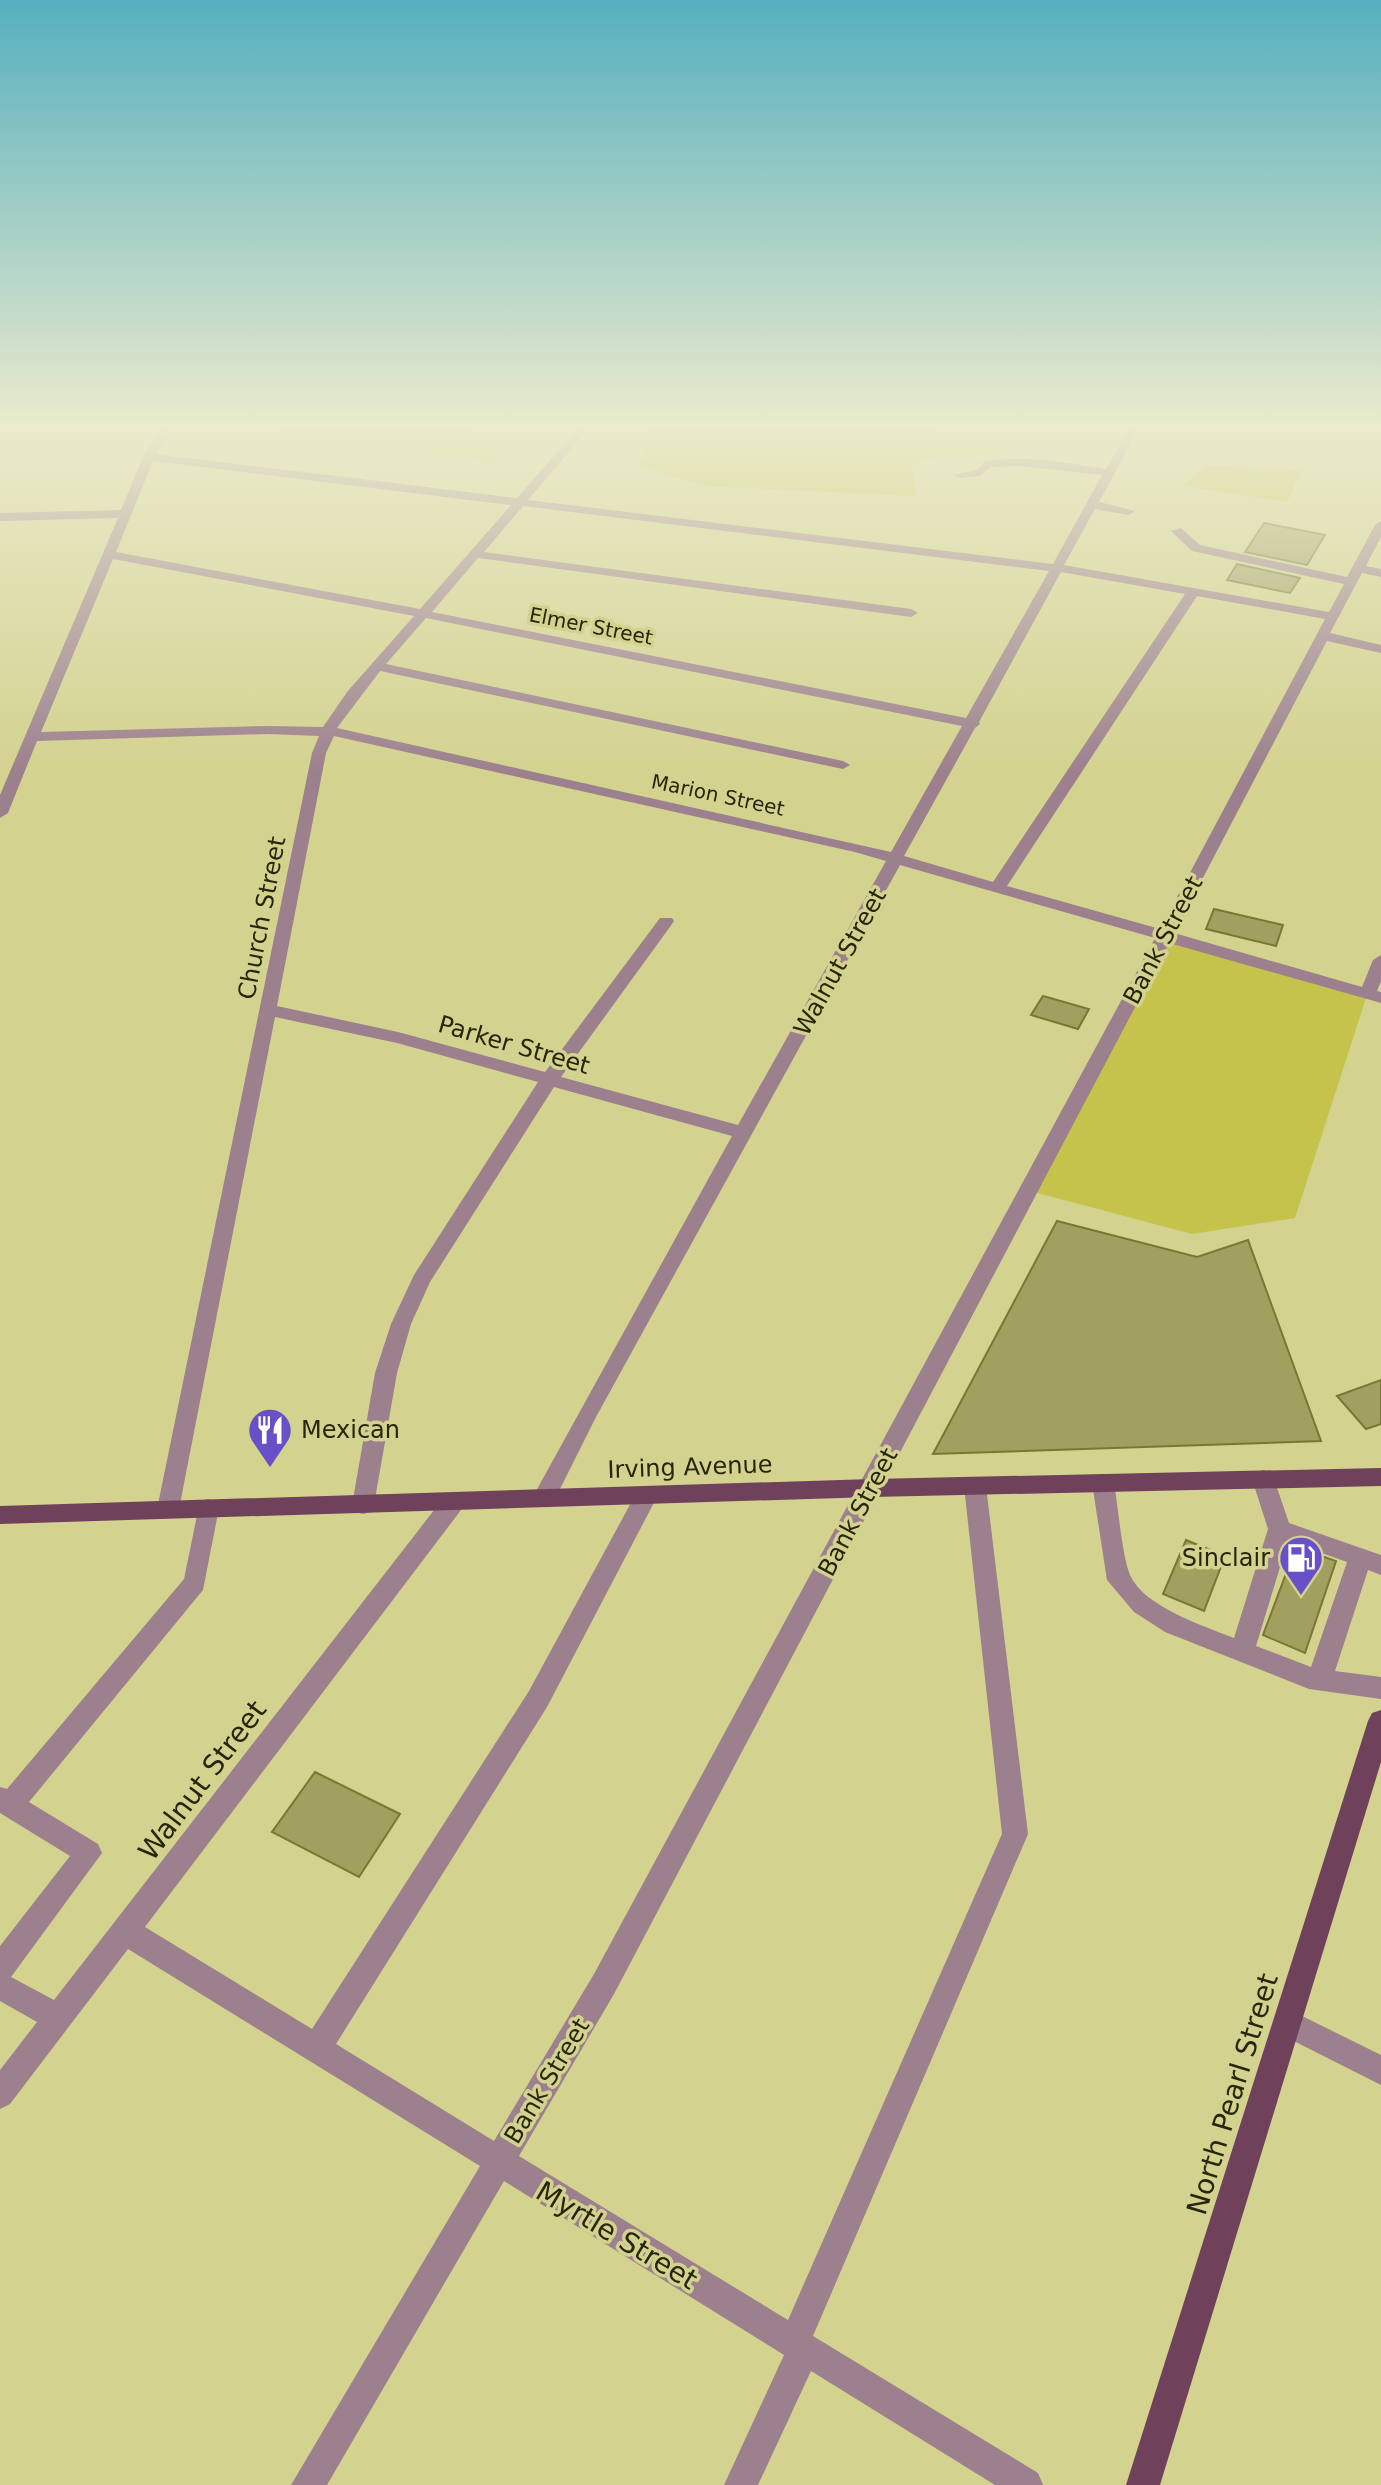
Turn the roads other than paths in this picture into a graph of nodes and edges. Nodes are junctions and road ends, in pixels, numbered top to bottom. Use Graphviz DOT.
graph roads {
  1 [pos="113,541"];
  2 [pos="486,541"];
  3 [pos="838,541"];
  4 [pos="1073,541"];
  5 [pos="1188,541"];
  6 [pos="1375,541"];
  7 [pos="107,554"];
  8 [pos="474,554"];
  9 [pos="1058,568"];
  10 [pos="1364,574"];
  11 [pos="1193,592"];
  12 [pos="911,613"];
  13 [pos="421,614"];
  14 [pos="1329,627"];
  15 [pos="1381,649"];
  16 [pos="376,666"];
  17 [pos="973,724"];
  18 [pos="328,731"];
  19 [pos="32,737"];
  20 [pos="843,765"];
  21 [pos="0,813"];
  22 [pos="898,859"];
  23 [pos="998,887"];
  24 [pos="666,921"];
  25 [pos="1166,936"];
  26 [pos="1381,960"];
  27 [pos="1374,996"];
  28 [pos="269,1010"];
  29 [pos="549,1080"];
  30 [pos="745,1133"];
  31 [pos="1381,1477"];
  32 [pos="1263,1479"];
  33 [pos="1103,1483"];
  34 [pos="975,1486"];
  35 [pos="872,1488"];
  36 [pos="647,1495"];
  37 [pos="544,1498"];
  38 [pos="453,1503"];
  39 [pos="363,1505"];
  40 [pos="208,1508"];
  41 [pos="168,1509"];
  42 [pos="0,1515"];
  43 [pos="1280,1529"];
  44 [pos="1371,1561"];
  45 [pos="1242,1651"];
  46 [pos="1320,1678"];
  47 [pos="1381,1688"];
  48 [pos="1381,1721"];
  49 [pos="5,1802"];
  50 [pos="127,1932"];
  51 [pos="0,1968"];
  52 [pos="0,1986"];
  53 [pos="60,2019"];
  54 [pos="1288,2023"];
  55 [pos="316,2049"];
  56 [pos="1381,2070"];
  57 [pos="2,2088"];
  58 [pos="499,2163"];
  59 [pos="799,2346"];
  60 [pos="308,2485"];
  61 [pos="741,2485"];
  62 [pos="1026,2485"];
  63 [pos="1143,2485"];
  1 -- 7 [label="street"];
  2 -- 8 [label="street, Church Street"];
  3 -- 9 [label="street"];
  4 -- 9 [label="street, Walnut Street"];
  5 -- 10 [label="street"];
  6 -- 10 [label="street, Bank Street"];
  7 -- 13 [label="street, Elmer Street"];
  7 -- 19 [label="street"];
  8 -- 12 [label="street"];
  8 -- 13 [label="street, Church Street"];
  9 -- 11 [label="street"];
  9 -- 17 [label="street, Walnut Street"];
  10 -- 14 [label="street, Bank Street"];
  11 -- 14 [label="street"];
  11 -- 23 [label="street"];
  13 -- 16 [label="street, Church Street"];
  13 -- 17 [label="street, Elmer Street"];
  14 -- 15 [label="street"];
  14 -- 25 [label="street, Bank Street"];
  16 -- 18 [label="street, Church Street"];
  16 -- 20 [label="street"];
  17 -- 22 [label="street, Walnut Street"];
  18 -- 19 [label="street, Marion Street"];
  18 -- 22 [label="street, Marion Street"];
  18 -- 28 [label="street, Church Street"];
  19 -- 21 [label="street"];
  22 -- 23 [label="street, Marion Street"];
  22 -- 30 [label="street, Walnut Street"];
  23 -- 25 [label="street, Marion Street"];
  24 -- 29 [label="street"];
  25 -- 27 [label="street, Marion Street"];
  25 -- 35 [label="street, Bank Street"];
  26 -- 27 [label="street"];
  28 -- 29 [label="street, Parker Street"];
  28 -- 41 [label="street, Church Street"];
  29 -- 30 [label="street, Parker Street"];
  29 -- 39 [label="street"];
  30 -- 37 [label="street, Walnut Street"];
  31 -- 32 [label="main road, Irving Avenue"];
  32 -- 33 [label="main road, Irving Avenue"];
  32 -- 43 [label="street"];
  33 -- 34 [label="main road, Irving Avenue"];
  33 -- 45 [label="street"];
  34 -- 35 [label="main road, Irving Avenue"];
  34 -- 59 [label="street"];
  35 -- 36 [label="main road, Irving Avenue"];
  35 -- 58 [label="street, Bank Street"];
  36 -- 37 [label="main road, Irving Avenue"];
  36 -- 55 [label="street"];
  37 -- 38 [label="main road, Irving Avenue"];
  38 -- 39 [label="main road, Irving Avenue"];
  38 -- 50 [label="street, Walnut Street"];
  39 -- 40 [label="main road, Irving Avenue"];
  40 -- 41 [label="main road, Irving Avenue"];
  40 -- 49 [label="street"];
  41 -- 42 [label="main road, Irving Avenue"];
  43 -- 44 [label="street"];
  43 -- 45 [label="street"];
  44 -- 46 [label="street"];
  45 -- 46 [label="street"];
  46 -- 47 [label="street"];
  48 -- 54 [label="main road, North Pearl Street"];
  49 -- 51 [label="street"];
  50 -- 53 [label="street, Walnut Street"];
  50 -- 55 [label="street, Myrtle Street"];
  52 -- 53 [label="street"];
  53 -- 57 [label="street, Walnut Street"];
  54 -- 56 [label="street"];
  54 -- 63 [label="main road, North Pearl Street"];
  55 -- 58 [label="street, Myrtle Street"];
  58 -- 59 [label="street, Myrtle Street"];
  58 -- 60 [label="street, Bank Street"];
  59 -- 61 [label="street"];
  59 -- 62 [label="street, Myrtle Street"];
}
